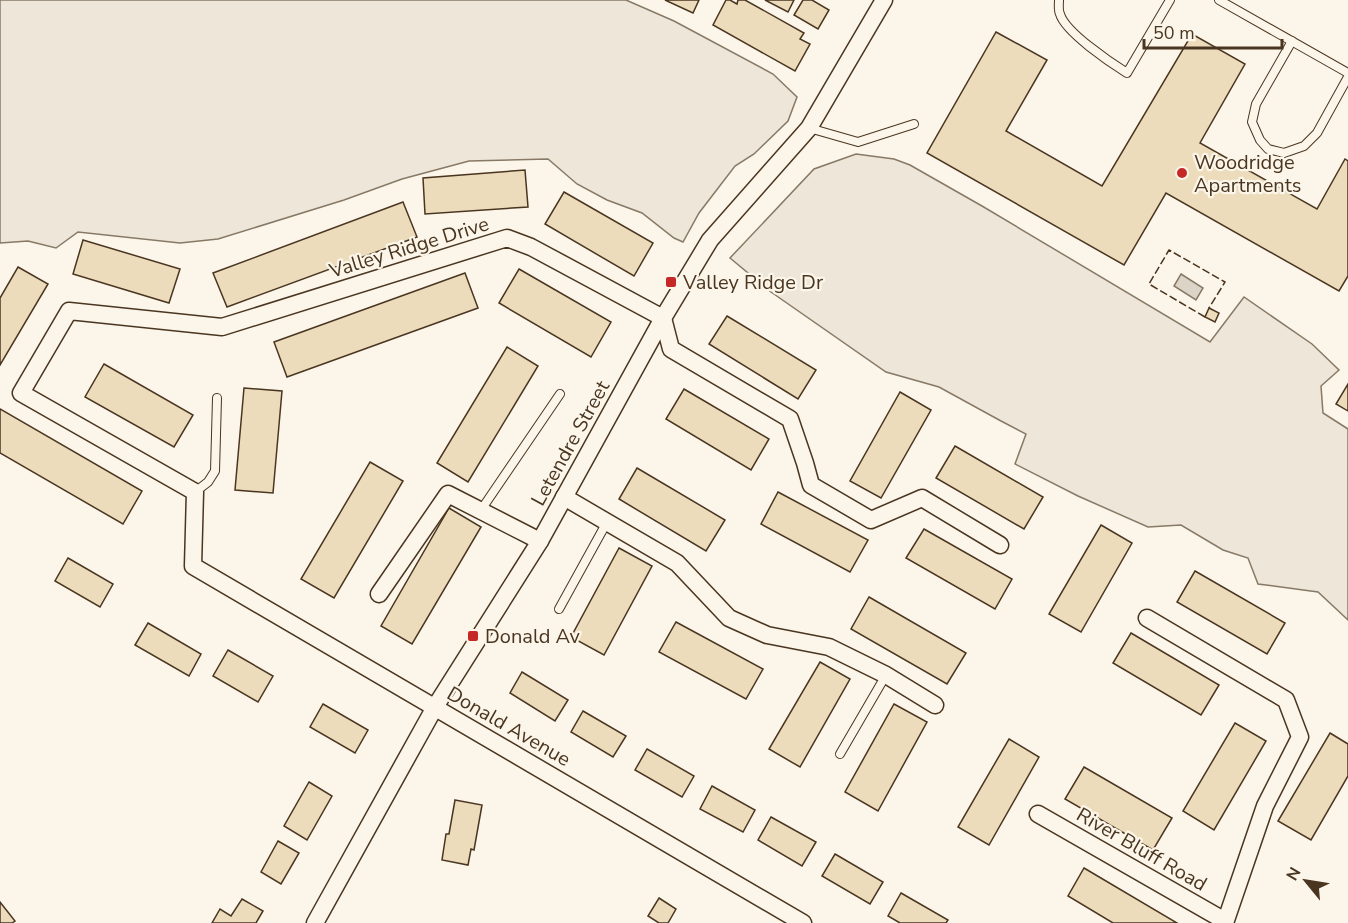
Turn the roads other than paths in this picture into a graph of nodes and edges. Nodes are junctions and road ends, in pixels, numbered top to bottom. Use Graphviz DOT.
graph roads {
  1 [pos="884,0"];
  2 [pos="1059,0"];
  3 [pos="1170,0"];
  4 [pos="1219,0"];
  5 [pos="1292,41"];
  6 [pos="1348,75"];
  7 [pos="914,124"];
  8 [pos="809,128"];
  9 [pos="663,318"];
  10 [pos="560,394"];
  11 [pos="217,398"];
  12 [pos="195,492"];
  13 [pos="564,497"];
  14 [pos="481,510"];
  15 [pos="607,522"];
  16 [pos="540,541"];
  17 [pos="1000,544"];
  18 [pos="379,594"];
  19 [pos="559,609"];
  20 [pos="1147,618"];
  21 [pos="885,675"];
  22 [pos="935,705"];
  23 [pos="435,707"];
  24 [pos="840,754"];
  25 [pos="1038,814"];
  26 [pos="1225,922"];
  27 [pos="315,923"];
  28 [pos="803,923"];
  1 -- 8 [label="street, Letendre Street"];
  2 -- 3 [label="lane"];
  4 -- 5 [label="lane"];
  5 -- 6 [label="lane"];
  5 -- 6 [label="lane"];
  7 -- 8 [label="lane"];
  8 -- 9 [label="street, Letendre Street"];
  9 -- 12 [label="street, Valley Ridge Drive"];
  9 -- 13 [label="street, Letendre Street"];
  9 -- 17 [label="street"];
  10 -- 14 [label="lane"];
  11 -- 12 [label="lane"];
  12 -- 23 [label="street, Donald Avenue"];
  13 -- 15 [label="street"];
  13 -- 16 [label="street, Letendre Street"];
  14 -- 16 [label="street"];
  14 -- 18 [label="street"];
  15 -- 19 [label="lane"];
  15 -- 21 [label="street"];
  16 -- 23 [label="street, Letendre Street"];
  20 -- 26 [label="street"];
  21 -- 22 [label="street"];
  21 -- 24 [label="lane"];
  23 -- 27 [label="street, Letendre Street"];
  23 -- 28 [label="street, Donald Avenue"];
  25 -- 26 [label="street, River Bluff Road"];
}
